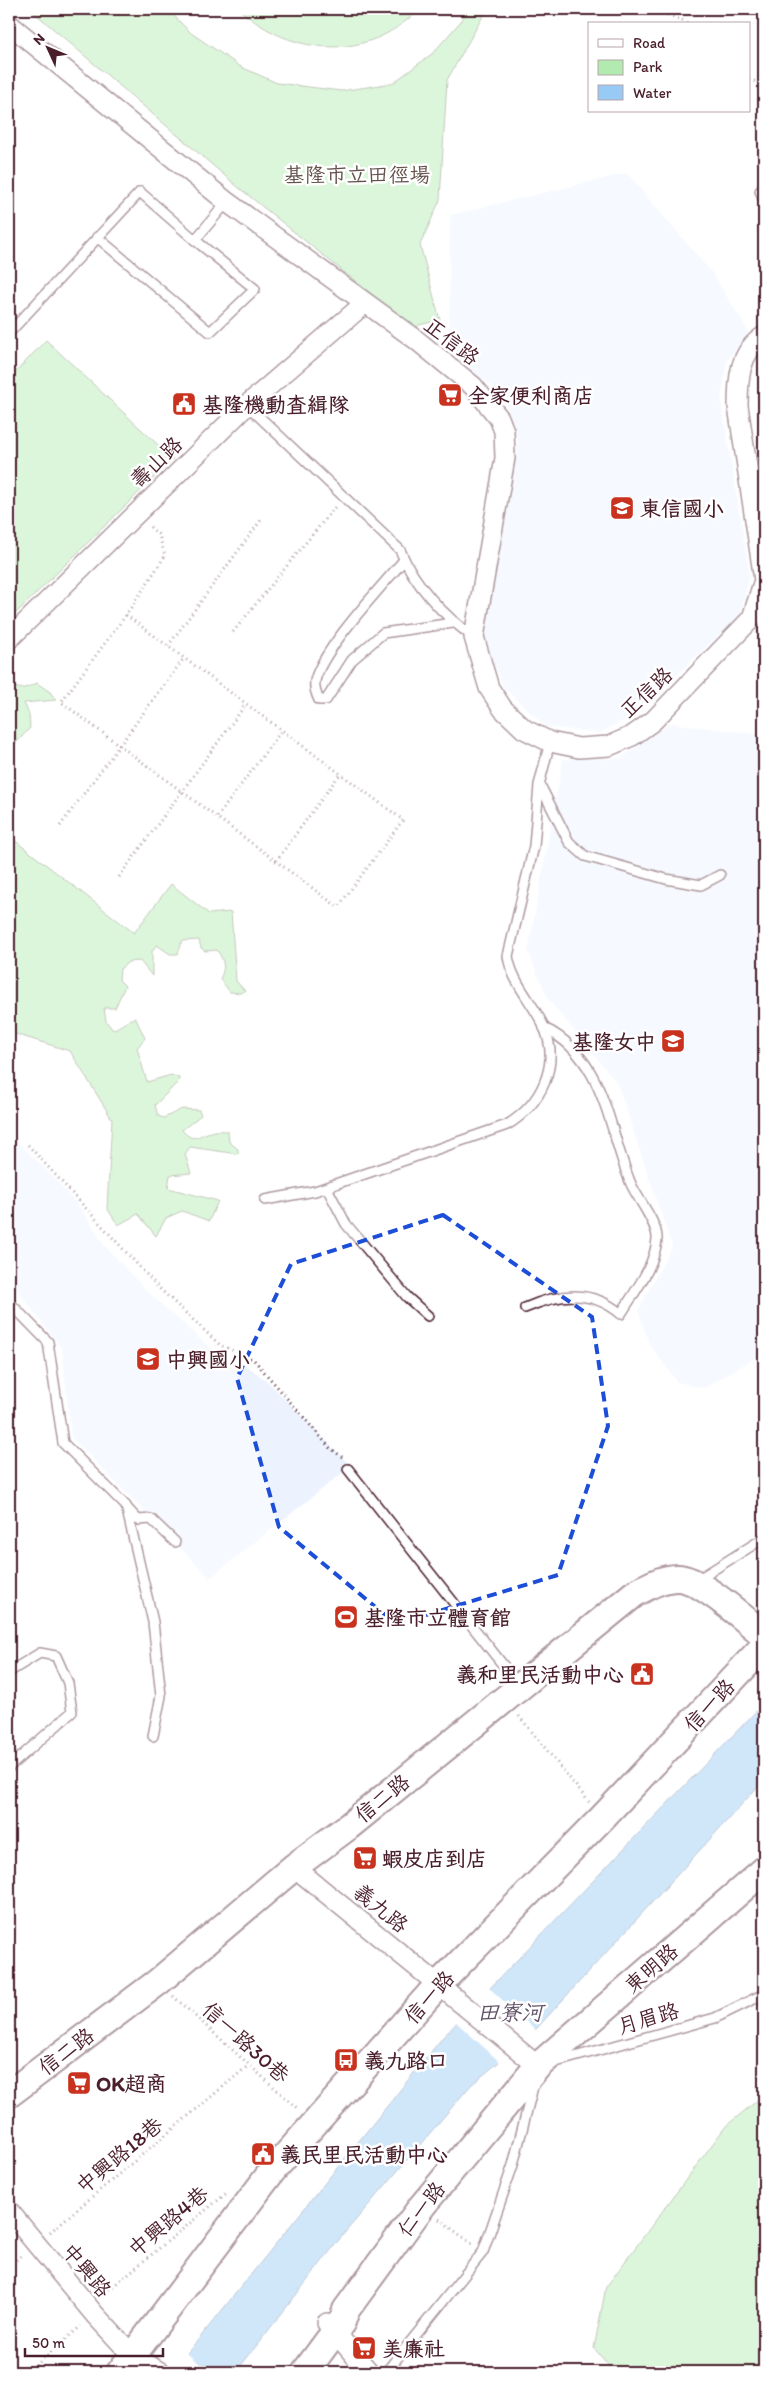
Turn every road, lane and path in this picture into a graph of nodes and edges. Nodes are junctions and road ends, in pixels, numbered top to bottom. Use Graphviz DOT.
graph roads {
  1 [pos="654,9"];
  2 [pos="685,22"];
  3 [pos="9,24"];
  4 [pos="750,80"];
  5 [pos="764,83"];
  6 [pos="760,191"];
  7 [pos="764,201"];
  8 [pos="227,202"];
  9 [pos="97,237"];
  10 [pos="195,240"];
  11 [pos="364,304"];
  12 [pos="9,333"];
  13 [pos="764,336"];
  14 [pos="247,405"];
  15 [pos="344,496"];
  16 [pos="135,514"];
  17 [pos="261,520"];
  18 [pos="404,560"];
  19 [pos="126,615"];
  20 [pos="453,623"];
  21 [pos="233,632"];
  22 [pos="474,637"];
  23 [pos="9,639"];
  24 [pos="168,646"];
  25 [pos="184,658"];
  26 [pos="246,704"];
  27 [pos="282,730"];
  28 [pos="550,742"];
  29 [pos="120,745"];
  30 [pos="340,774"];
  31 [pos="539,785"];
  32 [pos="182,791"];
  33 [pos="217,817"];
  34 [pos="60,826"];
  35 [pos="276,861"];
  36 [pos="720,875"];
  37 [pos="119,876"];
  38 [pos="544,1028"];
  39 [pos="28,1145"];
  40 [pos="327,1188"];
  41 [pos="265,1200"];
  42 [pos="9,1302"];
  43 [pos="525,1308"];
  44 [pos="428,1316"];
  45 [pos="344,1458"];
  46 [pos="348,1469"];
  47 [pos="126,1506"];
  48 [pos="764,1538"];
  49 [pos="175,1542"];
  50 [pos="694,1581"];
  51 [pos="764,1635"];
  52 [pos="764,1646"];
  53 [pos="9,1672"];
  54 [pos="512,1692"];
  55 [pos="153,1736"];
  56 [pos="9,1767"];
  57 [pos="602,1818"];
  58 [pos="294,1867"];
  59 [pos="764,1870"];
  60 [pos="158,1982"];
  61 [pos="440,1984"];
  62 [pos="764,1994"];
  63 [pos="249,2066"];
  64 [pos="538,2066"];
  65 [pos="9,2094"];
  66 [pos="315,2124"];
  67 [pos="232,2190"];
  68 [pos="422,2206"];
  69 [pos="9,2211"];
  70 [pos="36,2244"];
  71 [pos="483,2252"];
  72 [pos="9,2267"];
  73 [pos="92,2310"];
  74 [pos="336,2321"];
  75 [pos="127,2364"];
  76 [pos="28,2372"];
  77 [pos="160,2372"];
  78 [pos="284,2372"];
  79 [pos="305,2372"];
  80 [pos="369,2372"];
  81 [pos="386,2372"];
  1 -- 2 [label="path"];
  3 -- 8 [label="street, 正信路"];
  4 -- 5 [label="path"];
  6 -- 7 [label="lane"];
  8 -- 10 [label="lane"];
  8 -- 11 [label="street, 正信路"];
  9 -- 10 [label="lane"];
  9 -- 10 [label="lane"];
  9 -- 12 [label="lane"];
  11 -- 14 [label="street, 壽山路"];
  11 -- 22 [label="street, 正信路"];
  13 -- 28 [label="street, 正信路"];
  14 -- 15 [label="lane"];
  14 -- 16 [label="street, 壽山路"];
  15 -- 18 [label="lane"];
  15 -- 21 [label="path"];
  16 -- 19 [label="path"];
  16 -- 23 [label="street, 壽山路"];
  17 -- 24 [label="path"];
  18 -- 20 [label="lane"];
  18 -- 20 [label="lane"];
  19 -- 24 [label="path"];
  19 -- 29 [label="path"];
  20 -- 22 [label="lane"];
  22 -- 28 [label="street, 正信路"];
  24 -- 25 [label="path"];
  25 -- 26 [label="path"];
  25 -- 29 [label="path"];
  26 -- 27 [label="path"];
  26 -- 32 [label="path"];
  27 -- 30 [label="path"];
  27 -- 33 [label="path"];
  28 -- 31 [label="lane"];
  29 -- 32 [label="path"];
  29 -- 34 [label="path"];
  30 -- 35 [label="path"];
  30 -- 35 [label="path"];
  31 -- 36 [label="lane"];
  31 -- 38 [label="lane"];
  32 -- 33 [label="path"];
  32 -- 37 [label="path"];
  33 -- 35 [label="path"];
  38 -- 40 [label="lane"];
  38 -- 43 [label="lane"];
  39 -- 45 [label="path"];
  40 -- 41 [label="lane"];
  40 -- 44 [label="lane"];
  42 -- 47 [label="lane"];
  46 -- 54 [label="lane"];
  47 -- 49 [label="lane"];
  47 -- 55 [label="lane"];
  48 -- 50 [label="lane"];
  50 -- 51 [label="street"];
  50 -- 54 [label="street, 信二路"];
  52 -- 57 [label="street, 信一路"];
  53 -- 56 [label="lane"];
  54 -- 57 [label="path"];
  54 -- 58 [label="street, 信二路"];
  57 -- 61 [label="street, 信一路"];
  58 -- 60 [label="street, 信二路"];
  58 -- 61 [label="street, 義九路"];
  59 -- 64 [label="street, 東明路"];
  60 -- 63 [label="path, 信一路30巷"];
  60 -- 65 [label="street, 信二路"];
  61 -- 64 [label="street, 義九路"];
  61 -- 66 [label="street, 信一路"];
  62 -- 64 [label="lane, 月眉路"];
  63 -- 66 [label="path, 信一路30巷"];
  63 -- 70 [label="path, 中興路18巷"];
  64 -- 68 [label="street, 仁一路"];
  64 -- 71 [label="lane"];
  66 -- 75 [label="street, 信一路"];
  67 -- 73 [label="path, 中興路4巷"];
  68 -- 71 [label="path"];
  68 -- 74 [label="street, 仁一路"];
  69 -- 70 [label="street, 中興路"];
  70 -- 72 [label="path, 中興路18巷"];
  70 -- 73 [label="street, 中興路"];
  71 -- 81 [label="lane"];
  73 -- 75 [label="street, 中興路"];
  73 -- 76 [label="path, 中興路4巷"];
  74 -- 78 [label="street, 仁一路"];
  74 -- 79 [label="street, 仁一路"];
  74 -- 80 [label="street"];
  75 -- 77 [label="street, 中興路"];
}
